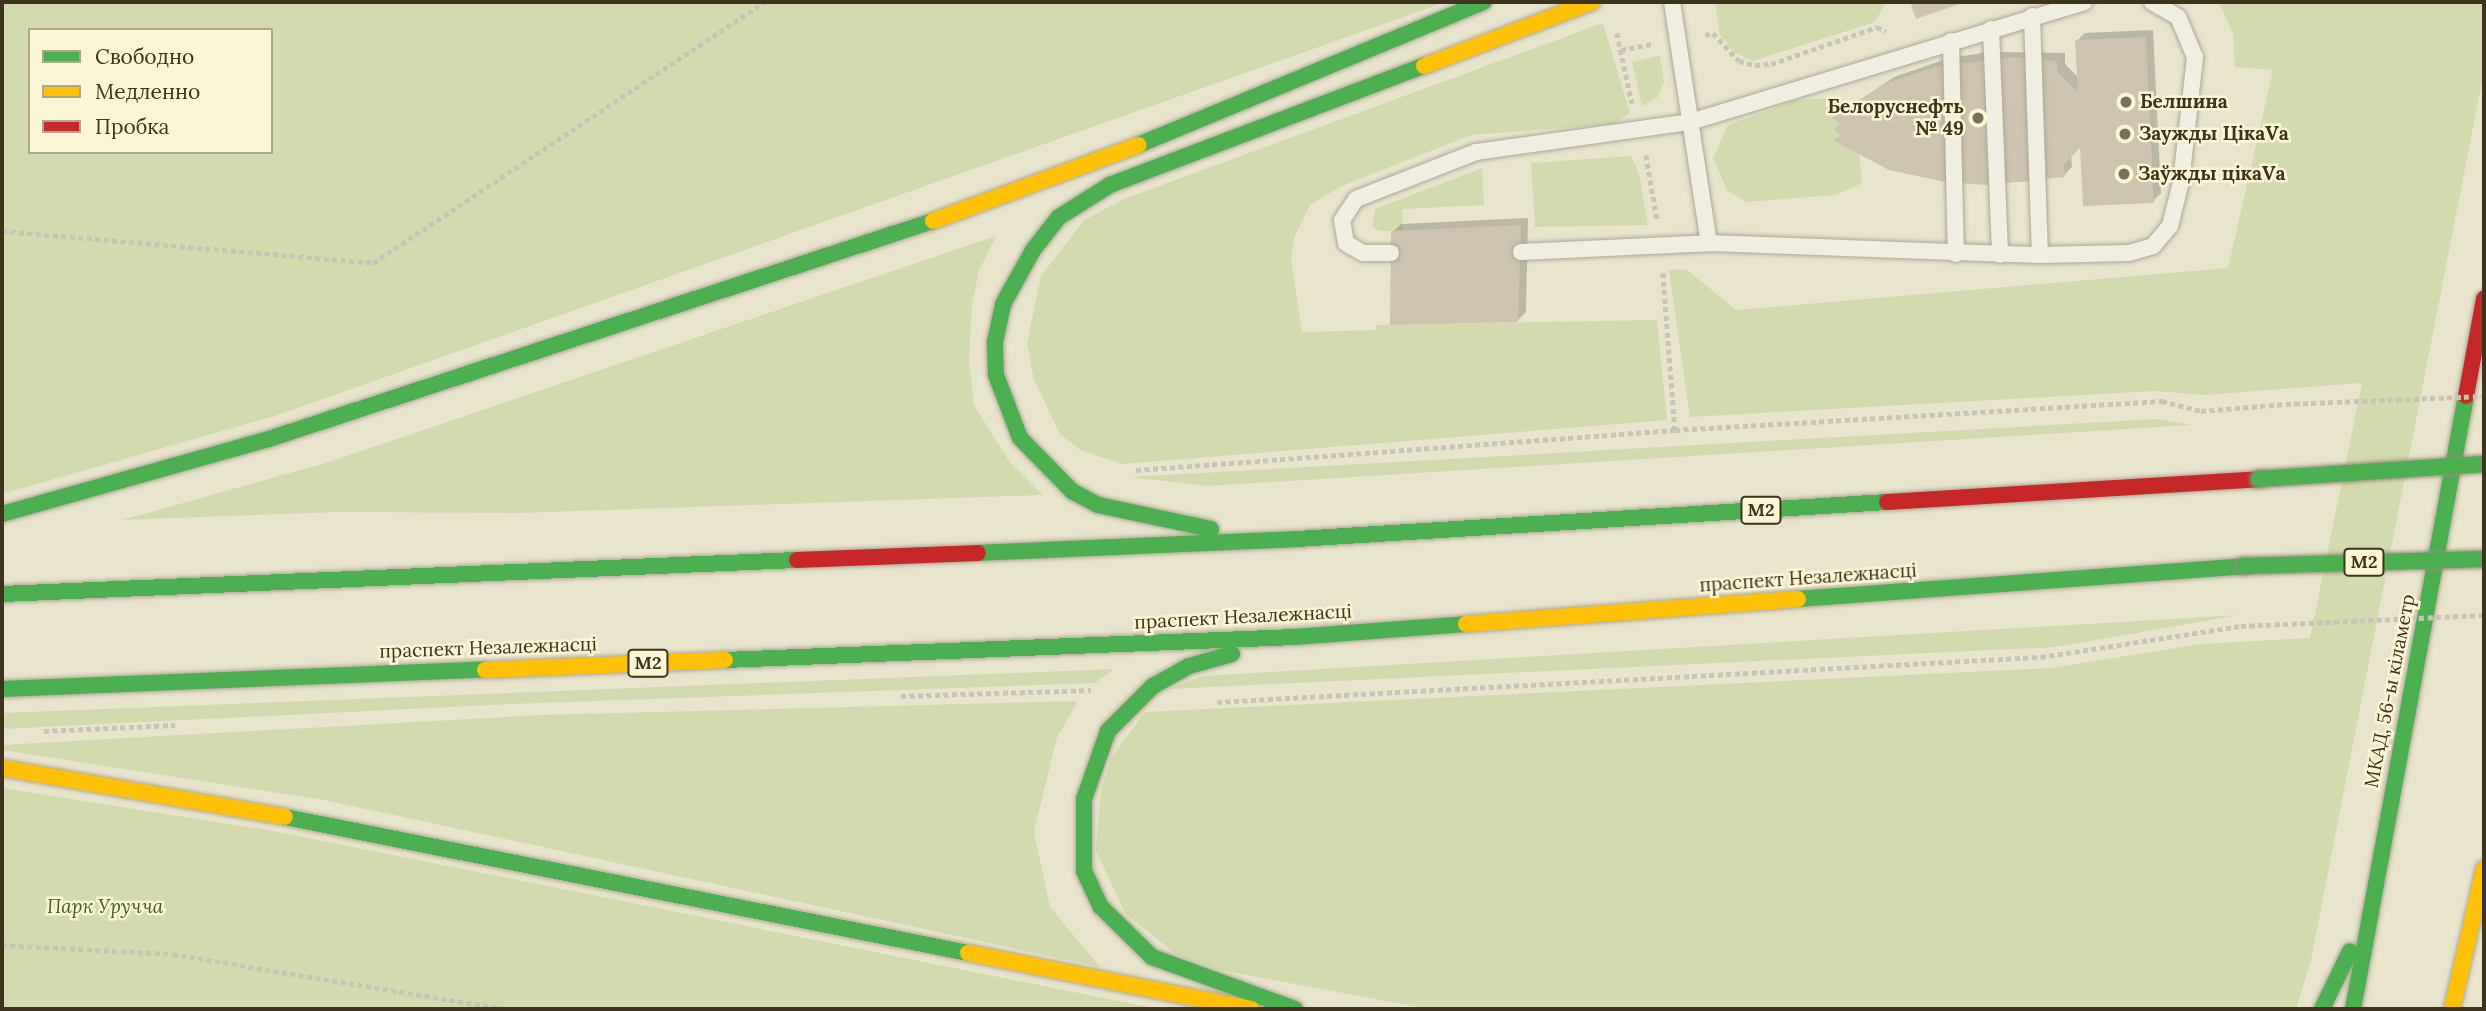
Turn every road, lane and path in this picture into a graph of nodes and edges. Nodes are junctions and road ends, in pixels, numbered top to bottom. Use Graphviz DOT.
graph roads {
  1 [pos="765,2"];
  2 [pos="1484,2"];
  3 [pos="1592,2"];
  4 [pos="1672,2"];
  5 [pos="2084,2"];
  6 [pos="2152,2"];
  7 [pos="2032,16"];
  8 [pos="1615,26"];
  9 [pos="1991,29"];
  10 [pos="1678,39"];
  11 [pos="1951,41"];
  12 [pos="1921,49"];
  13 [pos="1621,50"];
  14 [pos="1690,122"];
  15 [pos="1637,130"];
  16 [pos="2,231"];
  17 [pos="1709,243"];
  18 [pos="1521,252"];
  19 [pos="1391,253"];
  20 [pos="1956,254"];
  21 [pos="2000,255"];
  22 [pos="2040,255"];
  23 [pos="2484,299"];
  24 [pos="1672,378"];
  25 [pos="2484,396"];
  26 [pos="2286,404"];
  27 [pos="1675,430"];
  28 [pos="2484,464"];
  29 [pos="2,513"];
  30 [pos="1264,541"];
  31 [pos="2484,559"];
  32 [pos="2,594"];
  33 [pos="2484,615"];
  34 [pos="2241,626"];
  35 [pos="1294,637"];
  36 [pos="2,689"];
  37 [pos="2,768"];
  38 [pos="2484,869"];
  39 [pos="2480,890"];
  40 [pos="2484,907"];
  41 [pos="2371,908"];
  42 [pos="2,946"];
  43 [pos="506,1009"];
  44 [pos="1252,1009"];
  45 [pos="1295,1009"];
  46 [pos="2322,1009"];
  47 [pos="2353,1009"];
  48 [pos="2452,1009"];
  1 -- 16 [label="path"];
  2 -- 29 [label="highway"];
  3 -- 30 [label="highway"];
  4 -- 10 [label="lane"];
  5 -- 7 [label="lane"];
  6 -- 22 [label="lane"];
  7 -- 9 [label="lane"];
  7 -- 22 [label="lane"];
  8 -- 13 [label="path"];
  9 -- 11 [label="lane"];
  9 -- 21 [label="lane"];
  10 -- 12 [label="path"];
  10 -- 13 [label="path"];
  10 -- 14 [label="lane"];
  11 -- 12 [label="lane"];
  11 -- 20 [label="lane"];
  12 -- 14 [label="lane"];
  13 -- 15 [label="path"];
  14 -- 15 [label="lane"];
  14 -- 17 [label="lane"];
  15 -- 19 [label="lane"];
  17 -- 18 [label="lane"];
  17 -- 20 [label="lane"];
  20 -- 21 [label="lane"];
  21 -- 22 [label="lane"];
  23 -- 41 [label="highway, МКАД, 56-ы кіламетр"];
  24 -- 27 [label="path"];
  25 -- 26 [label="path, bridge"];
  28 -- 30 [label="highway, М2, bridge"];
  30 -- 32 [label="highway, М2"];
  31 -- 35 [label="highway, праспект Незалежнасці / М2, bridge"];
  33 -- 34 [label="path, bridge"];
  35 -- 36 [label="highway, праспект Незалежнасці / М2"];
  35 -- 45 [label="highway"];
  37 -- 44 [label="highway"];
  38 -- 39 [label="highway"];
  39 -- 40 [label="highway"];
  39 -- 48 [label="highway"];
  41 -- 46 [label="highway"];
  41 -- 47 [label="highway, МКАД, 56-ы кіламетр"];
  42 -- 43 [label="path"];
}
